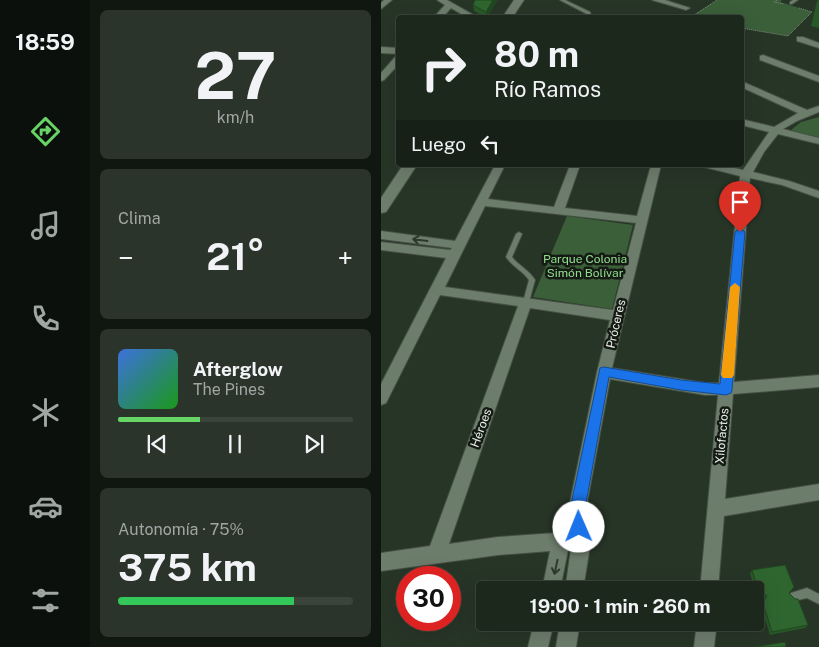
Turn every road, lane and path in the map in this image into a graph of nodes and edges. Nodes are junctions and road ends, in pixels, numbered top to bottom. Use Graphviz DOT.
graph roads {
  1 [pos="388,0"];
  2 [pos="441,0"];
  3 [pos="519,0"];
  4 [pos="562,0"];
  5 [pos="656,0"];
  6 [pos="717,0"];
  7 [pos="777,0"];
  8 [pos="797,0"];
  9 [pos="676,2"];
  10 [pos="790,4"];
  11 [pos="450,5"];
  12 [pos="381,7"];
  13 [pos="797,7"];
  14 [pos="686,8"];
  15 [pos="440,15"];
  16 [pos="469,15"];
  17 [pos="509,15"];
  18 [pos="589,15"];
  19 [pos="694,15"];
  20 [pos="744,29"];
  21 [pos="800,39"];
  22 [pos="819,46"];
  23 [pos="381,50"];
  24 [pos="396,51"];
  25 [pos="763,58"];
  26 [pos="396,61"];
  27 [pos="381,78"];
  28 [pos="819,79"];
  29 [pos="744,85"];
  30 [pos="819,109"];
  31 [pos="807,114"];
  32 [pos="744,123"];
  33 [pos="775,131"];
  34 [pos="819,141"];
  35 [pos="409,167"];
  36 [pos="499,167"];
  37 [pos="574,167"];
  38 [pos="655,167"];
  39 [pos="716,167"];
  40 [pos="746,174"];
  41 [pos="819,195"];
  42 [pos="481,202"];
  43 [pos="381,209"];
  44 [pos="558,210"];
  45 [pos="641,220"];
  46 [pos="519,234"];
  47 [pos="381,235"];
  48 [pos="381,246"];
  49 [pos="457,250"];
  50 [pos="436,290"];
  51 [pos="526,302"];
  52 [pos="617,316"];
  53 [pos="604,372"];
  54 [pos="819,381"];
  55 [pos="726,390"];
  56 [pos="381,399"];
  57 [pos="819,492"];
  58 [pos="716,509"];
  59 [pos="576,514"];
  60 [pos="582,540"];
  61 [pos="561,541"];
  62 [pos="436,554"];
  63 [pos="381,562"];
  64 [pos="553,581"];
  65 [pos="576,581"];
  66 [pos="710,581"];
  67 [pos="794,596"];
  68 [pos="819,600"];
  69 [pos="542,631"];
  70 [pos="568,631"];
  71 [pos="706,631"];
  72 [pos="538,647"];
  73 [pos="566,647"];
  74 [pos="705,647"];
  1 -- 12 [label="street"];
  2 -- 11 [label="street"];
  3 -- 17 [label="street"];
  4 -- 18 [label="lane"];
  5 -- 9 [label="street"];
  6 -- 19 [label="path"];
  7 -- 10 [label="path"];
  8 -- 10 [label="lane"];
  9 -- 14 [label="street"];
  11 -- 15 [label="street"];
  11 -- 16 [label="street"];
  13 -- 20 [label="path"];
  21 -- 22 [label="street"];
  23 -- 24 [label="street"];
  25 -- 28 [label="street"];
  26 -- 27 [label="street"];
  29 -- 31 [label="street"];
  30 -- 31 [label="street, Xilofactos"];
  31 -- 33 [label="street, Xilofactos"];
  32 -- 33 [label="street"];
  33 -- 34 [label="street"];
  33 -- 40 [label="street, Xilofactos"];
  35 -- 43 [label="street"];
  36 -- 42 [label="street"];
  37 -- 44 [label="street"];
  38 -- 45 [label="street, Próceres"];
  39 -- 40 [label="street"];
  40 -- 41 [label="street"];
  40 -- 55 [label="street, Xilofactos"];
  42 -- 44 [label="street"];
  42 -- 49 [label="street"];
  44 -- 45 [label="street"];
  45 -- 52 [label="street, Próceres"];
  46 -- 51 [label="lane"];
  49 -- 47 [label="street, one-way"];
  48 -- 49 [label="street"];
  49 -- 50 [label="street"];
  50 -- 51 [label="street"];
  50 -- 56 [label="street"];
  51 -- 52 [label="street"];
  51 -- 62 [label="street, Héroes"];
  52 -- 53 [label="street, Próceres"];
  53 -- 55 [label="street"];
  53 -- 59 [label="street, Próceres"];
  54 -- 55 [label="street"];
  55 -- 58 [label="street, Xilofactos"];
  57 -- 58 [label="street"];
  58 -- 66 [label="street, Xilofactos"];
  59 -- 60 [label="street, Próceres"];
  59 -- 61 [label="street, Próceres"];
  60 -- 61 [label="street"];
  60 -- 65 [label="street, Próceres"];
  61 -- 62 [label="street"];
  61 -- 64 [label="street, Próceres, one-way"];
  62 -- 63 [label="street"];
  67 -- 68 [label="lane"];
  69 -- 72 [label="street"];
  70 -- 73 [label="street"];
  71 -- 74 [label="street"];
}
